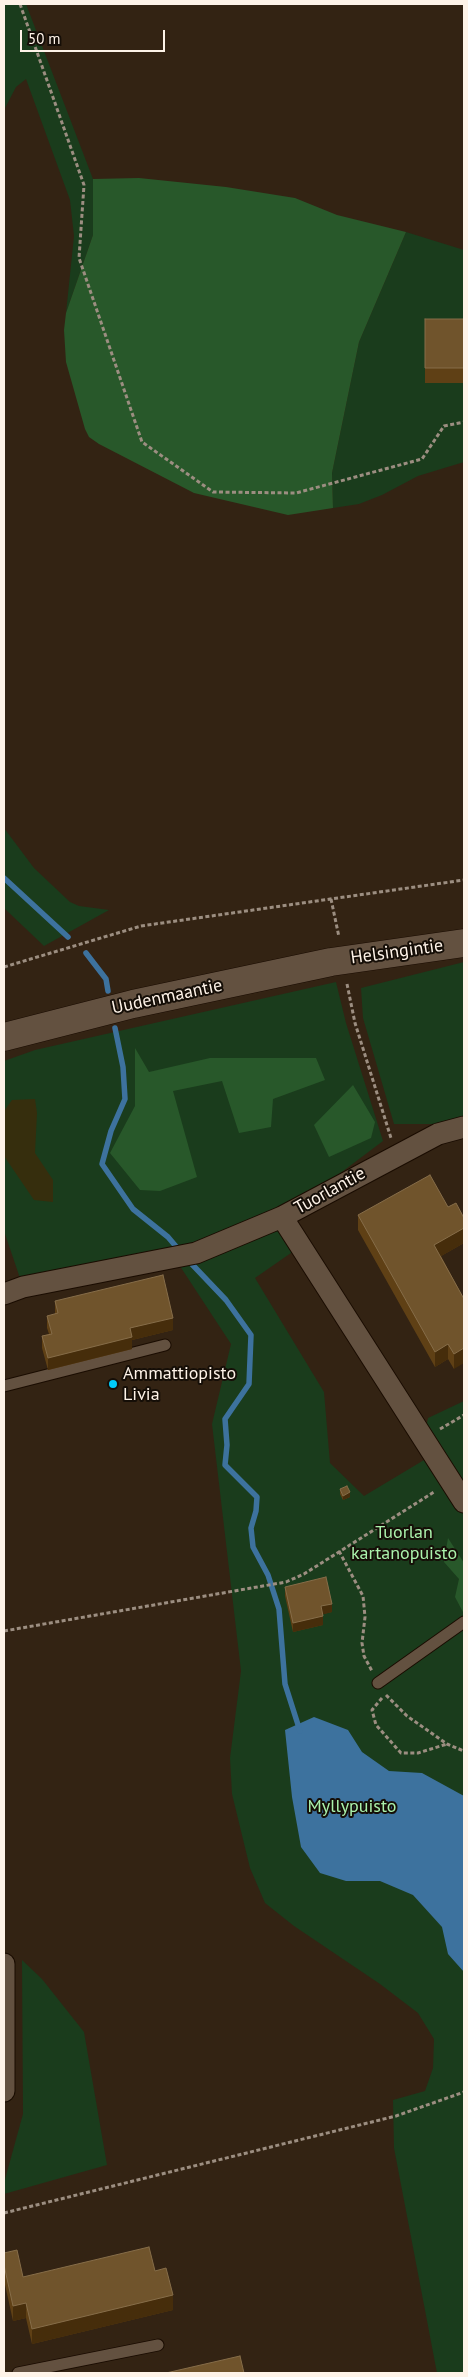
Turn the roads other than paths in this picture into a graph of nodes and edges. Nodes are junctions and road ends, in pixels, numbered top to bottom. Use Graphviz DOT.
graph roads {
  1 [pos="464,942"];
  2 [pos="335,952"];
  3 [pos="4,1037"];
  4 [pos="464,1127"];
  5 [pos="282,1217"];
  6 [pos="4,1294"];
  7 [pos="165,1345"];
  8 [pos="4,1386"];
  9 [pos="459,1495"];
  10 [pos="464,1622"];
  11 [pos="378,1683"];
  12 [pos="4,1964"];
  13 [pos="4,2091"];
  14 [pos="158,2345"];
  15 [pos="18,2373"];
  1 -- 2 [label="main road, Helsingintie"];
  2 -- 3 [label="main road, Uudenmaantie"];
  4 -- 5 [label="street, Tuorlantie"];
  5 -- 6 [label="street, Tuorlantie"];
  5 -- 9 [label="street"];
  7 -- 8 [label="lane"];
  10 -- 11 [label="lane"];
  12 -- 13 [label="street"];
  14 -- 15 [label="lane"];
}
